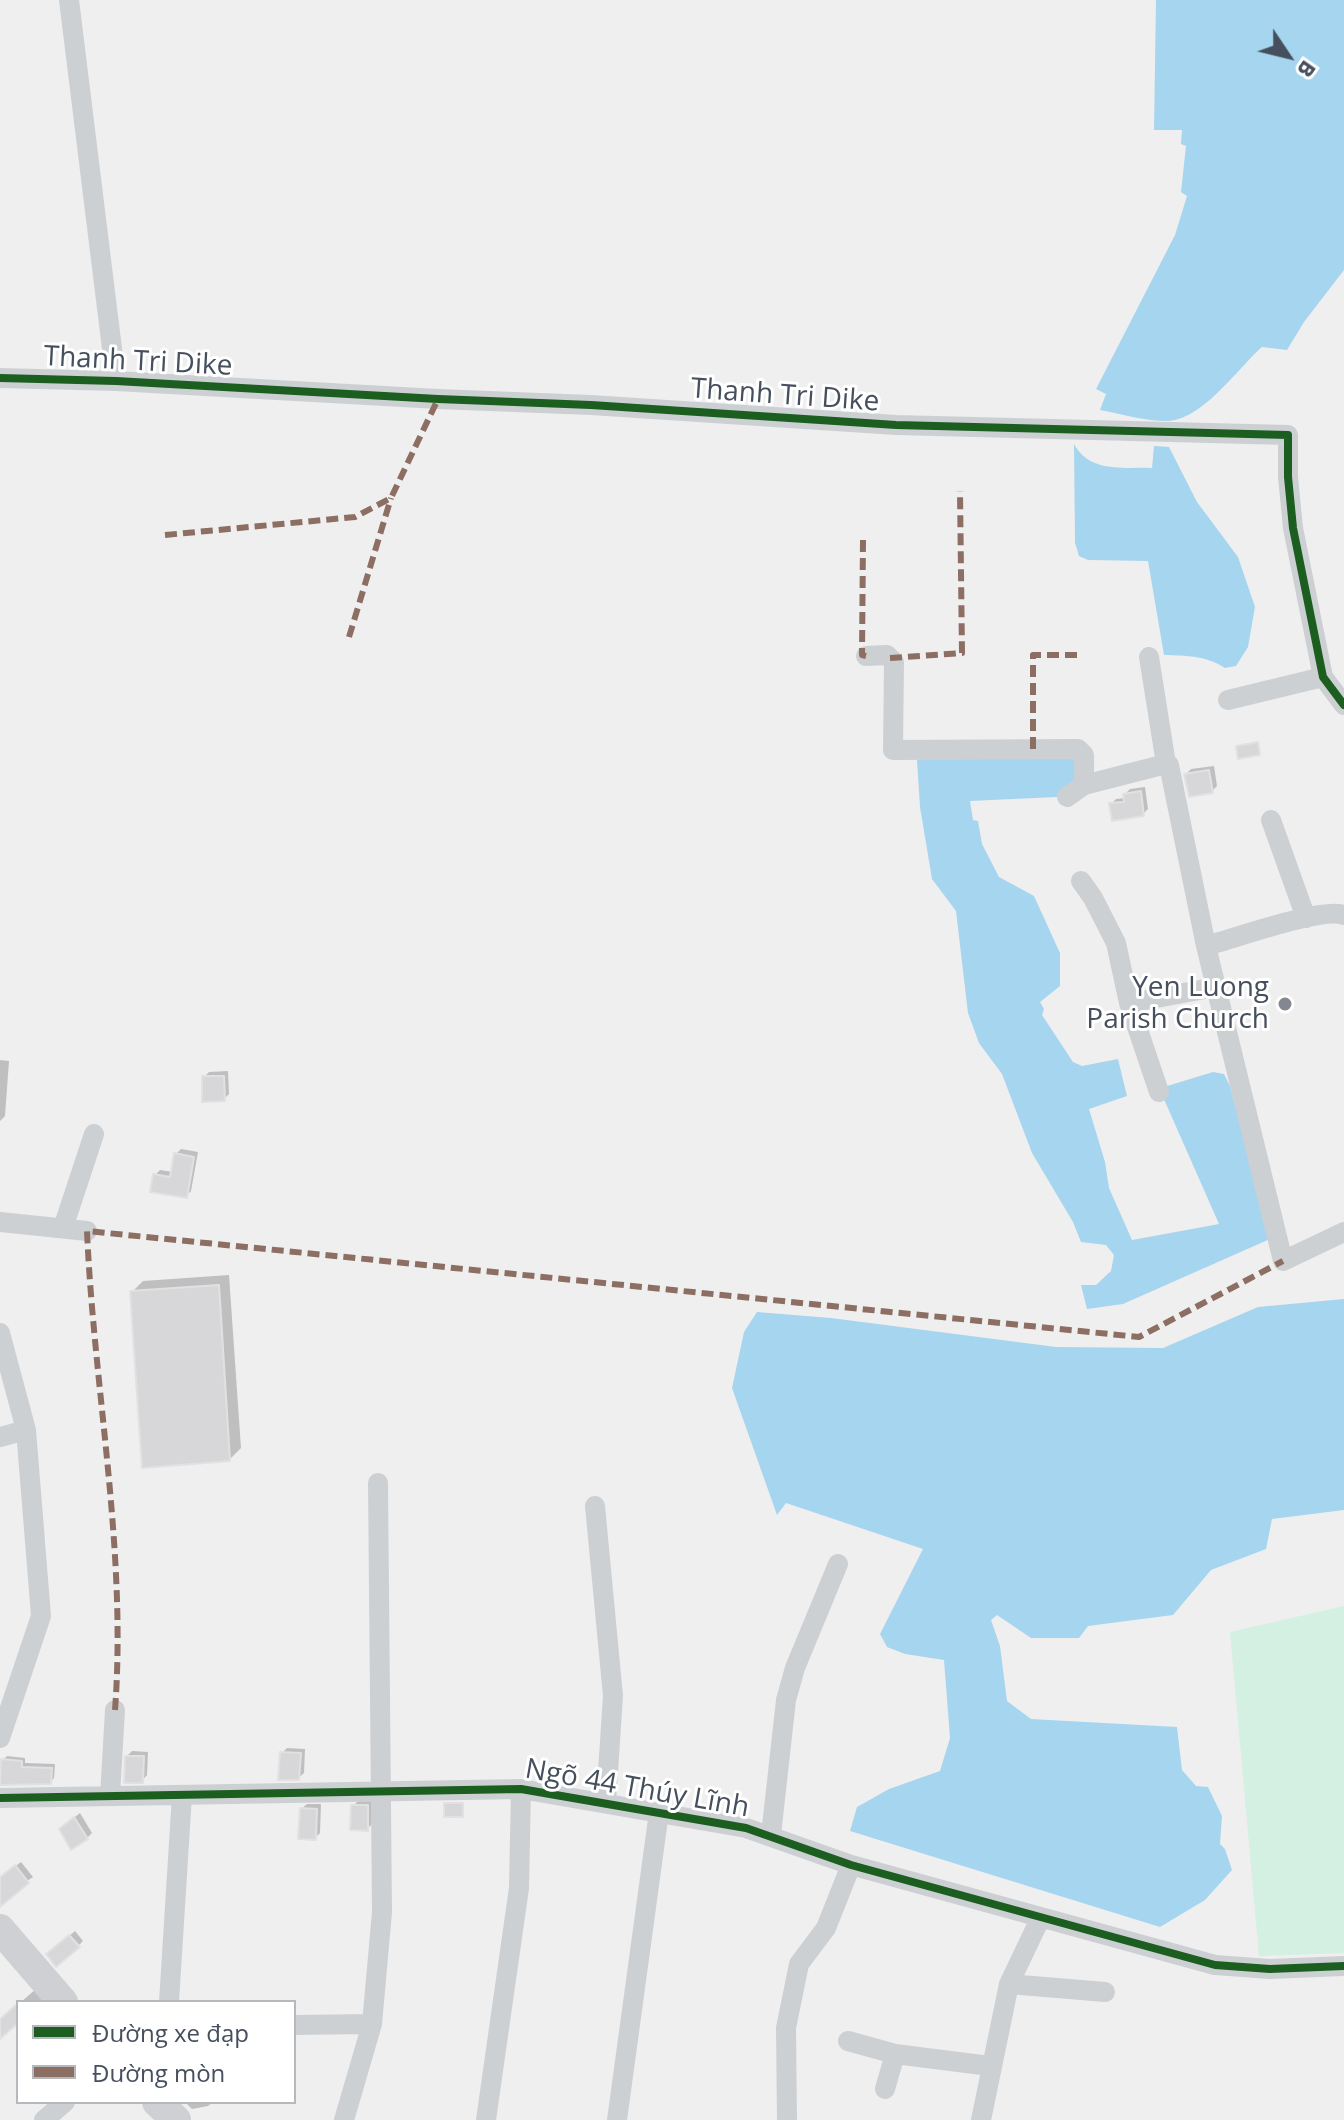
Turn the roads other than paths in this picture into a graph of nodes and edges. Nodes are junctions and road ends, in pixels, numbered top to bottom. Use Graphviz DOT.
graph roads {
  1 [pos="69,0"];
  2 [pos="0,378"];
  3 [pos="116,381"];
  4 [pos="866,656"];
  5 [pos="1149,657"];
  6 [pos="1323,677"];
  7 [pos="1228,700"];
  8 [pos="1344,705"];
  9 [pos="1166,764"];
  10 [pos="1271,820"];
  11 [pos="1081,881"];
  12 [pos="1344,915"];
  13 [pos="1306,918"];
  14 [pos="1206,946"];
  15 [pos="1216,987"];
  16 [pos="1129,1003"];
  17 [pos="1159,1092"];
  18 [pos="94,1134"];
  19 [pos="0,1222"];
  20 [pos="63,1228"];
  21 [pos="87,1231"];
  22 [pos="1344,1232"];
  23 [pos="0,1333"];
  24 [pos="26,1430"];
  25 [pos="0,1437"];
  26 [pos="378,1483"];
  27 [pos="595,1506"];
  28 [pos="838,1564"];
  29 [pos="115,1710"];
  30 [pos="0,1738"];
  31 [pos="521,1789"];
  32 [pos="381,1792"];
  33 [pos="182,1795"];
  34 [pos="110,1796"];
  35 [pos="0,1798"];
  36 [pos="606,1802"];
  37 [pos="659,1812"];
  38 [pos="771,1835"];
  39 [pos="851,1865"];
  40 [pos="1040,1919"];
  41 [pos="0,1929"];
  42 [pos="1344,1966"];
  43 [pos="1009,1984"];
  44 [pos="1105,1992"];
  45 [pos="61,2000"];
  46 [pos="169,2000"];
  47 [pos="372,2024"];
  48 [pos="296,2025"];
  49 [pos="848,2041"];
  50 [pos="895,2054"];
  51 [pos="990,2066"];
  52 [pos="885,2089"];
  53 [pos="63,2104"];
  54 [pos="44,2120"];
  55 [pos="344,2120"];
  56 [pos="486,2120"];
  57 [pos="617,2120"];
  58 [pos="787,2120"];
  59 [pos="981,2120"];
  1 -- 3 [label="street"];
  2 -- 3 [label="street, Thanh Tri Dike"];
  3 -- 6 [label="street, Thanh Tri Dike"];
  4 -- 9 [label="street"];
  5 -- 9 [label="street"];
  6 -- 7 [label="street"];
  6 -- 8 [label="street, Thanh Tri Dike"];
  9 -- 14 [label="street"];
  10 -- 13 [label="street"];
  11 -- 16 [label="street"];
  12 -- 13 [label="street"];
  13 -- 14 [label="street"];
  14 -- 15 [label="street"];
  15 -- 16 [label="street"];
  15 -- 22 [label="street"];
  16 -- 17 [label="street"];
  18 -- 20 [label="street"];
  19 -- 20 [label="street"];
  20 -- 21 [label="street"];
  23 -- 24 [label="street"];
  24 -- 25 [label="street"];
  24 -- 30 [label="street"];
  26 -- 32 [label="street"];
  27 -- 36 [label="street"];
  28 -- 38 [label="street"];
  29 -- 34 [label="street"];
  31 -- 32 [label="street, Ngõ 44 Thúy Lĩnh"];
  31 -- 36 [label="street, Ngõ 44 Thúy Lĩnh"];
  31 -- 56 [label="street"];
  32 -- 33 [label="street, Ngõ 44 Thúy Lĩnh"];
  32 -- 47 [label="street"];
  33 -- 34 [label="street, Ngõ 44 Thúy Lĩnh"];
  33 -- 46 [label="street"];
  34 -- 35 [label="street, Ngõ 44 Thúy Lĩnh"];
  36 -- 37 [label="street, Ngõ 44 Thúy Lĩnh"];
  37 -- 38 [label="street, Ngõ 44 Thúy Lĩnh"];
  37 -- 57 [label="street"];
  38 -- 39 [label="street, Ngõ 44 Thúy Lĩnh"];
  39 -- 40 [label="street, Ngõ 44 Thúy Lĩnh"];
  39 -- 58 [label="street"];
  40 -- 42 [label="street, Ngõ 44 Thúy Lĩnh"];
  40 -- 43 [label="street"];
  41 -- 45 [label="street"];
  43 -- 44 [label="street"];
  43 -- 51 [label="street"];
  47 -- 48 [label="street"];
  47 -- 55 [label="street"];
  49 -- 50 [label="street"];
  50 -- 51 [label="street"];
  50 -- 52 [label="street"];
  51 -- 59 [label="street"];
  53 -- 54 [label="street"];
}
